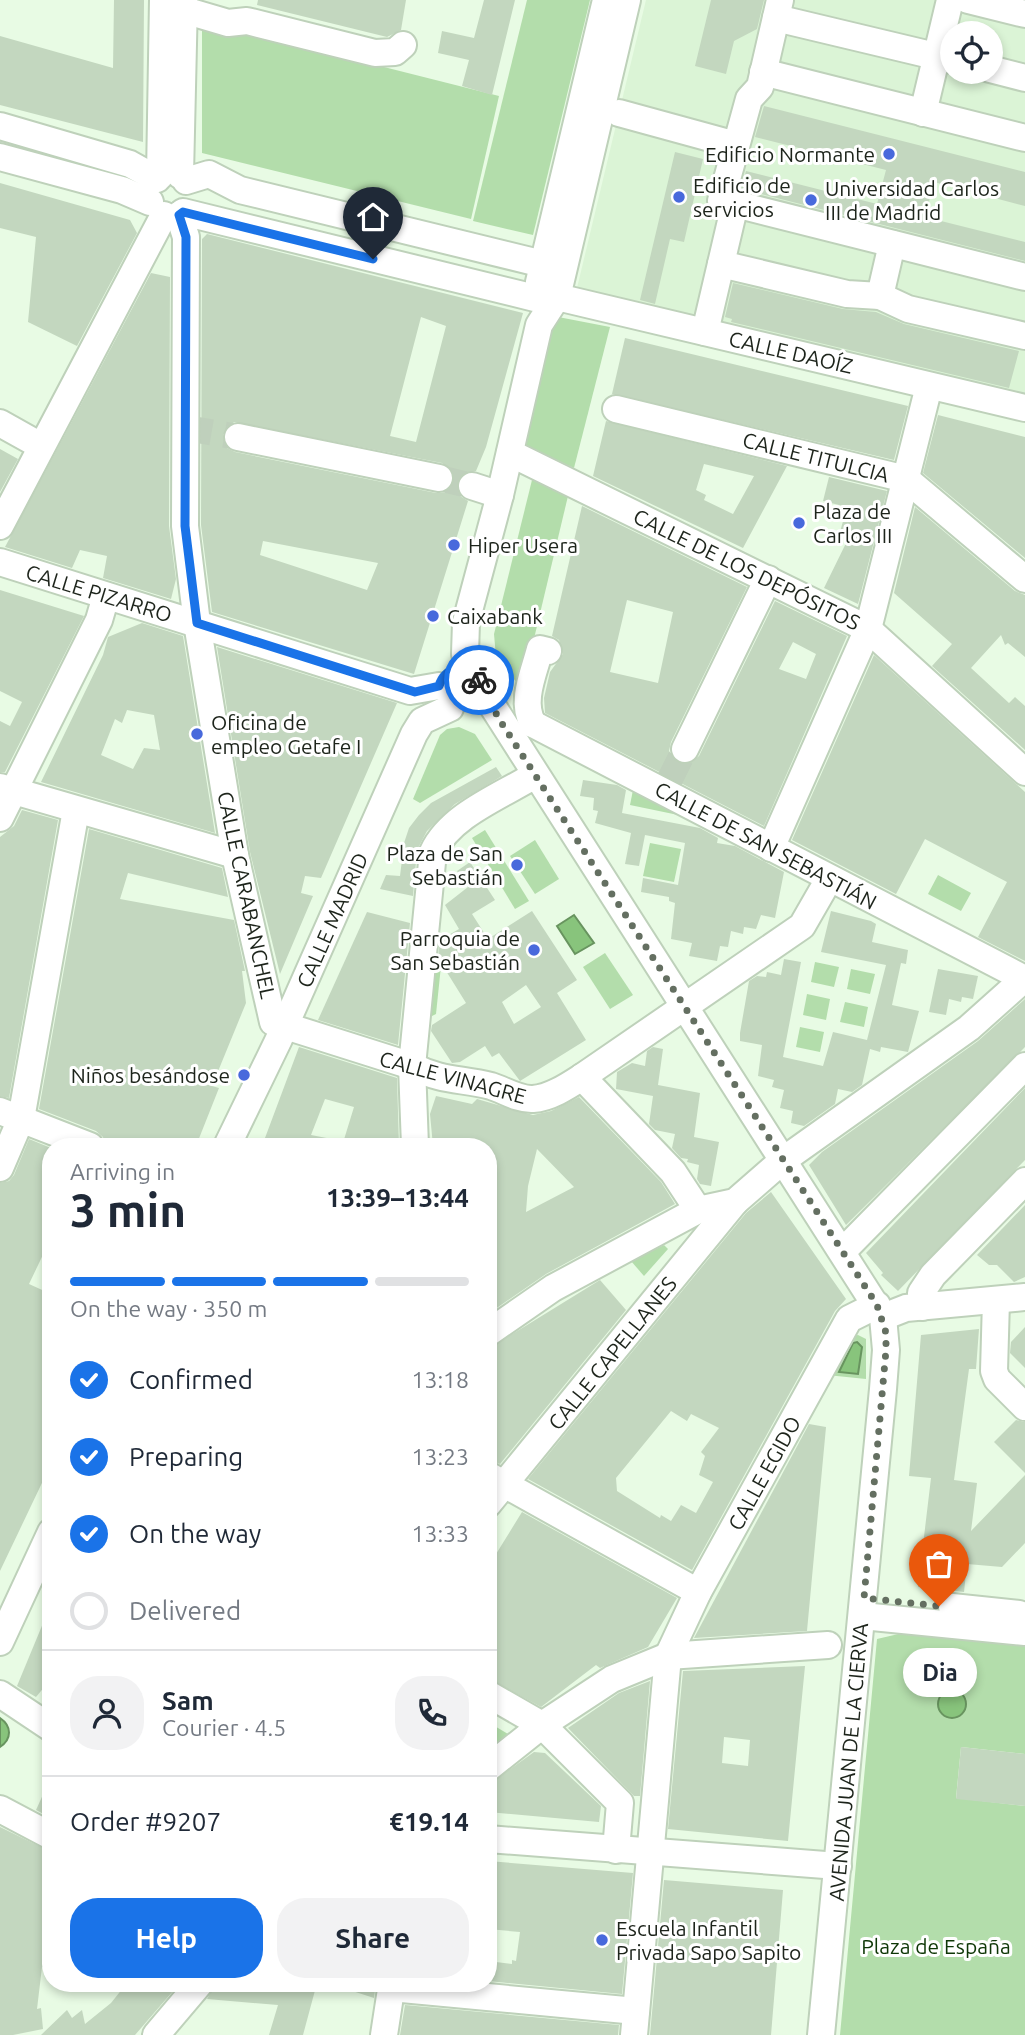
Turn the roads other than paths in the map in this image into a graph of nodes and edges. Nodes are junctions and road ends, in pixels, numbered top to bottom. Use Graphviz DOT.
graph roads {
  1 [pos="606,0"];
  2 [pos="627,0"];
  3 [pos="950,0"];
  4 [pos="968,0"];
  5 [pos="177,3"];
  6 [pos="778,9"];
  7 [pos="1025,14"];
  8 [pos="948,21"];
  9 [pos="403,46"];
  10 [pos="940,57"];
  11 [pos="940,70"];
  12 [pos="763,72"];
  13 [pos="1003,72"];
  14 [pos="1025,78"];
  15 [pos="618,113"];
  16 [pos="923,113"];
  17 [pos="0,126"];
  18 [pos="1025,138"];
  19 [pos="736,145"];
  20 [pos="0,156"];
  21 [pos="170,194"];
  22 [pos="735,204"];
  23 [pos="892,244"];
  24 [pos="542,264"];
  25 [pos="721,264"];
  26 [pos="1025,277"];
  27 [pos="880,296"];
  28 [pos="546,298"];
  29 [pos="705,332"];
  30 [pos="1025,336"];
  31 [pos="929,386"];
  32 [pos="1025,408"];
  33 [pos="615,409"];
  34 [pos="0,424"];
  35 [pos="238,437"];
  36 [pos="41,446"];
  37 [pos="510,453"];
  38 [pos="439,478"];
  39 [pos="906,479"];
  40 [pos="472,486"];
  41 [pos="500,495"];
  42 [pos="0,526"];
  43 [pos="0,562"];
  44 [pos="768,579"];
  45 [pos="1025,579"];
  46 [pos="106,596"];
  47 [pos="197,623"];
  48 [pos="868,629"];
  49 [pos="548,651"];
  50 [pos="460,688"];
  51 [pos="523,733"];
  52 [pos="685,749"];
  53 [pos="1025,772"];
  54 [pos="535,775"];
  55 [pos="7,789"];
  56 [pos="76,810"];
  57 [pos="0,818"];
  58 [pos="771,848"];
  59 [pos="235,855"];
  60 [pos="829,879"];
  61 [pos="1024,978"];
  62 [pos="683,1007"];
  63 [pos="284,1026"];
  64 [pos="412,1066"];
  65 [pos="1025,1066"];
  66 [pos="582,1077"];
  67 [pos="10,1115"];
  68 [pos="69,1138"];
  69 [pos="231,1138"];
  70 [pos="415,1138"];
  71 [pos="782,1161"];
  72 [pos="0,1168"];
  73 [pos="1025,1181"];
  74 [pos="734,1202"];
  75 [pos="698,1210"];
  76 [pos="843,1251"];
  77 [pos="1025,1297"];
  78 [pos="996,1300"];
  79 [pos="922,1307"];
  80 [pos="880,1311"];
  81 [pos="497,1327"];
  82 [pos="1014,1383"];
  83 [pos="1025,1407"];
  84 [pos="497,1484"];
  85 [pos="497,1490"];
  86 [pos="42,1551"];
  87 [pos="698,1592"];
  88 [pos="863,1607"];
  89 [pos="1023,1618"];
  90 [pos="0,1642"];
  91 [pos="828,1645"];
  92 [pos="668,1656"];
  93 [pos="0,1694"];
  94 [pos="497,1699"];
  95 [pos="42,1715"];
  96 [pos="542,1725"];
  97 [pos="497,1761"];
  98 [pos="0,1809"];
  99 [pos="42,1831"];
  100 [pos="497,1840"];
  101 [pos="616,1850"];
  102 [pos="650,1853"];
  103 [pos="838,1866"];
  104 [pos="192,1992"];
  105 [pos="390,1992"];
  106 [pos="436,1992"];
  107 [pos="635,2023"];
  108 [pos="156,2035"];
  109 [pos="384,2035"];
  110 [pos="821,2035"];
  1 -- 24 [label="street"];
  2 -- 28 [label="street"];
  3 -- 8 [label="street"];
  4 -- 7 [label="street"];
  5 -- 9 [label="street"];
  5 -- 21 [label="street, CALLE CARABANCHEL"];
  6 -- 10 [label="street"];
  6 -- 12 [label="street"];
  11 -- 16 [label="street"];
  12 -- 16 [label="street"];
  12 -- 19 [label="street"];
  13 -- 14 [label="street"];
  15 -- 19 [label="street"];
  16 -- 18 [label="street"];
  17 -- 21 [label="street"];
  19 -- 22 [label="street"];
  20 -- 21 [label="street"];
  21 -- 24 [label="street"];
  21 -- 28 [label="street, CALLE DAOÍZ"];
  21 -- 36 [label="street"];
  21 -- 47 [label="street, CALLE CARABANCHEL"];
  22 -- 23 [label="street"];
  22 -- 25 [label="street"];
  23 -- 26 [label="street"];
  23 -- 27 [label="street"];
  24 -- 28 [label="street"];
  25 -- 27 [label="street"];
  25 -- 29 [label="street"];
  27 -- 30 [label="street"];
  28 -- 29 [label="street, CALLE DAOÍZ"];
  28 -- 37 [label="street"];
  29 -- 31 [label="street, CALLE DAOÍZ"];
  31 -- 32 [label="street, CALLE DAOÍZ"];
  31 -- 39 [label="street"];
  33 -- 39 [label="street, CALLE TITULCIA"];
  34 -- 36 [label="street"];
  35 -- 38 [label="street"];
  36 -- 42 [label="street"];
  37 -- 41 [label="street"];
  37 -- 44 [label="street, CALLE DE LOS DEPÓSITOS"];
  39 -- 45 [label="street, CALLE TITULCIA"];
  39 -- 48 [label="street"];
  40 -- 41 [label="street"];
  41 -- 50 [label="street"];
  43 -- 46 [label="street, CALLE PIZARRO"];
  44 -- 48 [label="street, CALLE DE LOS DEPÓSITOS"];
  44 -- 52 [label="street"];
  46 -- 47 [label="street, CALLE PIZARRO"];
  46 -- 55 [label="street"];
  47 -- 50 [label="street, CALLE PIZARRO"];
  47 -- 59 [label="street, CALLE CARABANCHEL"];
  48 -- 53 [label="street, CALLE DE LOS DEPÓSITOS"];
  48 -- 58 [label="street"];
  49 -- 51 [label="street"];
  50 -- 51 [label="street, AVENIDA JUAN DE LA CIERVA"];
  50 -- 63 [label="street, CALLE MADRID"];
  51 -- 54 [label="street, AVENIDA JUAN DE LA CIERVA"];
  51 -- 58 [label="street, CALLE DE SAN SEBASTIÁN"];
  54 -- 62 [label="street, AVENIDA JUAN DE LA CIERVA"];
  54 -- 64 [label="street"];
  55 -- 56 [label="street"];
  55 -- 57 [label="street"];
  56 -- 59 [label="street"];
  56 -- 67 [label="street"];
  58 -- 60 [label="street, CALLE DE SAN SEBASTIÁN"];
  59 -- 63 [label="street, CALLE CARABANCHEL"];
  60 -- 61 [label="street, CALLE DE SAN SEBASTIÁN"];
  60 -- 62 [label="street, CALLE VINAGRE"];
  61 -- 71 [label="street, CALLE CAPELLANES"];
  62 -- 66 [label="street, CALLE VINAGRE"];
  62 -- 71 [label="street, AVENIDA JUAN DE LA CIERVA"];
  63 -- 64 [label="street, CALLE VINAGRE"];
  63 -- 69 [label="street, CALLE MADRID"];
  64 -- 66 [label="street, CALLE VINAGRE"];
  64 -- 70 [label="street"];
  65 -- 76 [label="street"];
  66 -- 75 [label="street"];
  67 -- 68 [label="street"];
  67 -- 72 [label="street"];
  71 -- 74 [label="street, CALLE CAPELLANES"];
  71 -- 76 [label="street, AVENIDA JUAN DE LA CIERVA"];
  73 -- 79 [label="street"];
  74 -- 75 [label="street"];
  74 -- 84 [label="street, CALLE CAPELLANES"];
  75 -- 81 [label="street"];
  76 -- 80 [label="street, AVENIDA JUAN DE LA CIERVA"];
  77 -- 78 [label="street, CALLE EGIDO"];
  78 -- 79 [label="street, CALLE EGIDO"];
  78 -- 82 [label="street"];
  79 -- 80 [label="street, CALLE EGIDO"];
  80 -- 87 [label="street, CALLE EGIDO"];
  80 -- 88 [label="street, AVENIDA JUAN DE LA CIERVA"];
  82 -- 83 [label="street"];
  85 -- 87 [label="street"];
  86 -- 90 [label="street"];
  87 -- 92 [label="street, CALLE EGIDO"];
  88 -- 89 [label="street"];
  88 -- 103 [label="street, AVENIDA JUAN DE LA CIERVA"];
  91 -- 92 [label="street"];
  92 -- 96 [label="street"];
  92 -- 102 [label="street, CALLE EGIDO"];
  93 -- 95 [label="street"];
  94 -- 96 [label="street"];
  96 -- 97 [label="street"];
  96 -- 101 [label="street"];
  98 -- 99 [label="street"];
  100 -- 101 [label="street"];
  101 -- 102 [label="street"];
  102 -- 103 [label="street"];
  102 -- 107 [label="street, CALLE EGIDO"];
  103 -- 110 [label="street, AVENIDA JUAN DE LA CIERVA"];
  104 -- 108 [label="street"];
  105 -- 109 [label="street"];
  106 -- 107 [label="street"];
}
